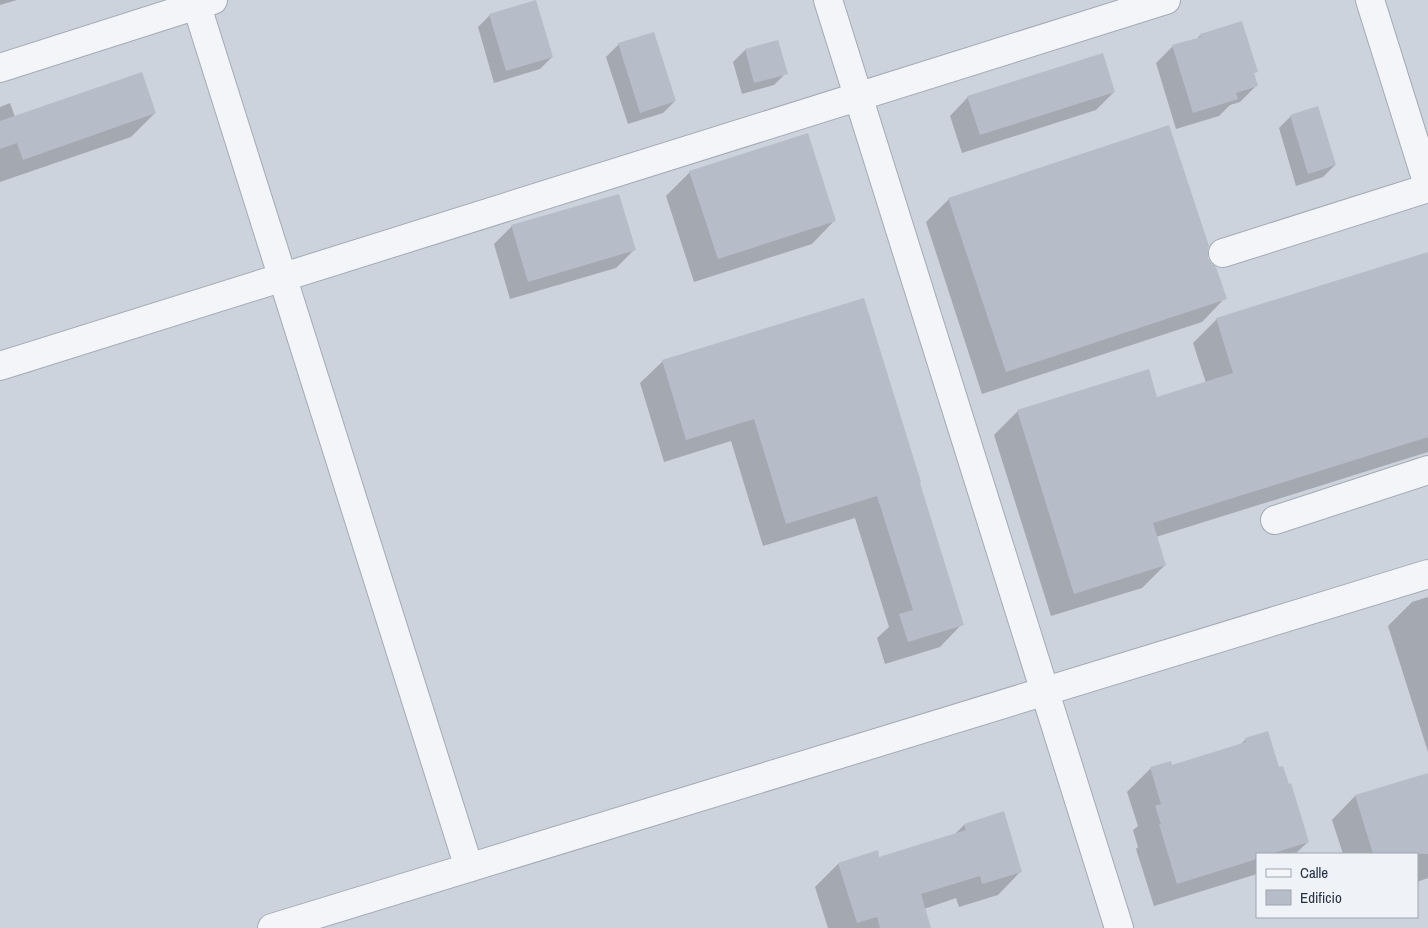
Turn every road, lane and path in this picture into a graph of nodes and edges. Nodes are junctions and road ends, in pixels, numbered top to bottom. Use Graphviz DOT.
graph roads {
  1 [pos="828,0"];
  2 [pos="1166,0"];
  3 [pos="1370,0"];
  4 [pos="202,2"];
  5 [pos="0,68"];
  6 [pos="859,96"];
  7 [pos="1428,186"];
  8 [pos="1223,253"];
  9 [pos="282,277"];
  10 [pos="0,366"];
  11 [pos="1428,470"];
  12 [pos="1276,520"];
  13 [pos="1428,574"];
  14 [pos="1046,691"];
  15 [pos="469,868"];
  16 [pos="272,928"];
  17 [pos="1120,928"];
  1 -- 6 [label="lane"];
  2 -- 6 [label="lane"];
  3 -- 7 [label="lane"];
  4 -- 5 [label="lane"];
  4 -- 9 [label="lane"];
  6 -- 9 [label="lane"];
  6 -- 14 [label="lane"];
  7 -- 8 [label="lane"];
  9 -- 10 [label="lane"];
  9 -- 15 [label="lane"];
  11 -- 12 [label="lane"];
  13 -- 14 [label="lane"];
  14 -- 15 [label="lane"];
  14 -- 17 [label="lane"];
  15 -- 16 [label="lane"];
}
